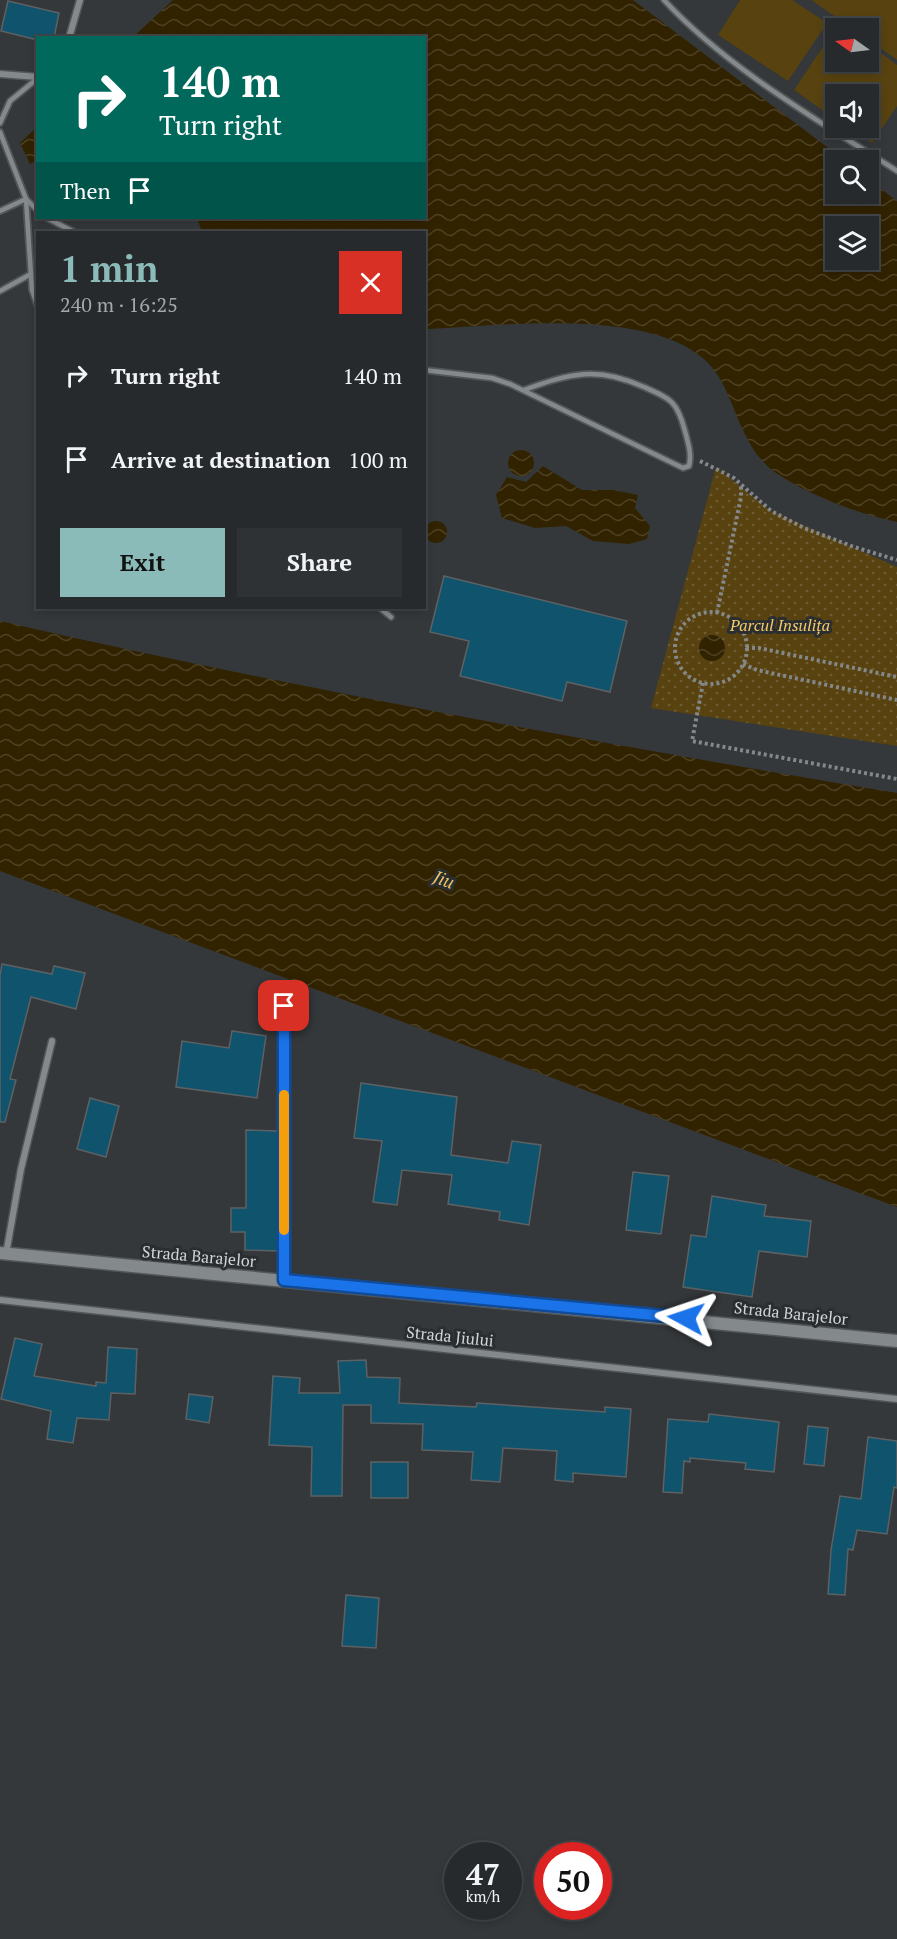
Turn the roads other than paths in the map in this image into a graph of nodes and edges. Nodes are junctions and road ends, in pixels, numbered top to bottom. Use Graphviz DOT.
graph roads {
  1 [pos="80,0"];
  2 [pos="664,0"];
  3 [pos="70,36"];
  4 [pos="0,74"];
  5 [pos="36,78"];
  6 [pos="36,80"];
  7 [pos="0,123"];
  8 [pos="0,132"];
  9 [pos="897,171"];
  10 [pos="26,199"];
  11 [pos="36,209"];
  12 [pos="0,211"];
  13 [pos="49,219"];
  14 [pos="72,231"];
  15 [pos="31,274"];
  16 [pos="0,291"];
  17 [pos="36,301"];
  18 [pos="426,370"];
  19 [pos="524,390"];
  20 [pos="381,609"];
  21 [pos="391,617"];
  22 [pos="284,1006"];
  23 [pos="52,1041"];
  24 [pos="3,1254"];
  25 [pos="284,1280"];
  26 [pos="0,1300"];
  27 [pos="897,1341"];
  28 [pos="897,1399"];
  1 -- 3 [label="street"];
  2 -- 9 [label="lane"];
  4 -- 5 [label="street"];
  6 -- 7 [label="lane"];
  8 -- 10 [label="lane"];
  10 -- 11 [label="lane"];
  10 -- 12 [label="lane"];
  10 -- 15 [label="lane"];
  13 -- 14 [label="lane"];
  15 -- 16 [label="lane"];
  15 -- 17 [label="lane"];
  18 -- 19 [label="lane"];
  19 -- 19 [label="lane"];
  20 -- 21 [label="lane"];
  22 -- 25 [label="street"];
  23 -- 24 [label="street"];
  24 -- 25 [label="main road, Strada Barajelor"];
  25 -- 27 [label="main road, Strada Barajelor"];
  26 -- 28 [label="street, Strada Jiului"];
}
